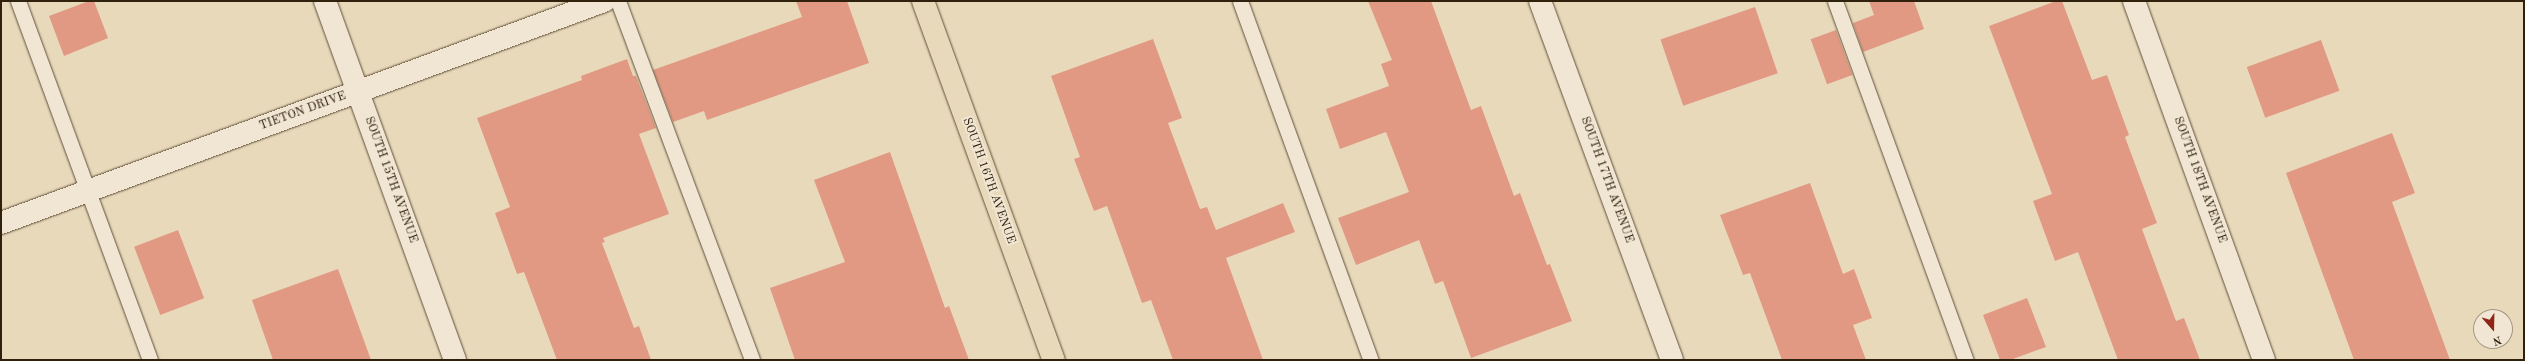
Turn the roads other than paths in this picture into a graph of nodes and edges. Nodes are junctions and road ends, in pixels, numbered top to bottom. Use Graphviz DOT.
graph roads {
  1 [pos="18,1"];
  2 [pos="325,1"];
  3 [pos="604,1"];
  4 [pos="618,1"];
  5 [pos="923,1"];
  6 [pos="1240,1"];
  7 [pos="1540,1"];
  8 [pos="1835,1"];
  9 [pos="2134,1"];
  10 [pos="358,92"];
  11 [pos="88,191"];
  12 [pos="1,223"];
  13 [pos="150,360"];
  14 [pos="455,360"];
  15 [pos="752,360"];
  16 [pos="1054,360"];
  17 [pos="1371,360"];
  18 [pos="1672,360"];
  19 [pos="1966,360"];
  20 [pos="2264,360"];
  1 -- 11 [label="lane"];
  2 -- 10 [label="street, SOUTH 15TH AVENUE"];
  3 -- 10 [label="street, TIETON DRIVE"];
  4 -- 15 [label="lane"];
  5 -- 16 [label="main road, SOUTH 16TH AVENUE"];
  6 -- 17 [label="lane"];
  7 -- 18 [label="street, SOUTH 17TH AVENUE"];
  8 -- 19 [label="lane"];
  9 -- 20 [label="street, SOUTH 18TH AVENUE"];
  10 -- 11 [label="street, TIETON DRIVE"];
  10 -- 14 [label="street, SOUTH 15TH AVENUE"];
  11 -- 12 [label="street, TIETON DRIVE"];
  11 -- 13 [label="lane"];
}
